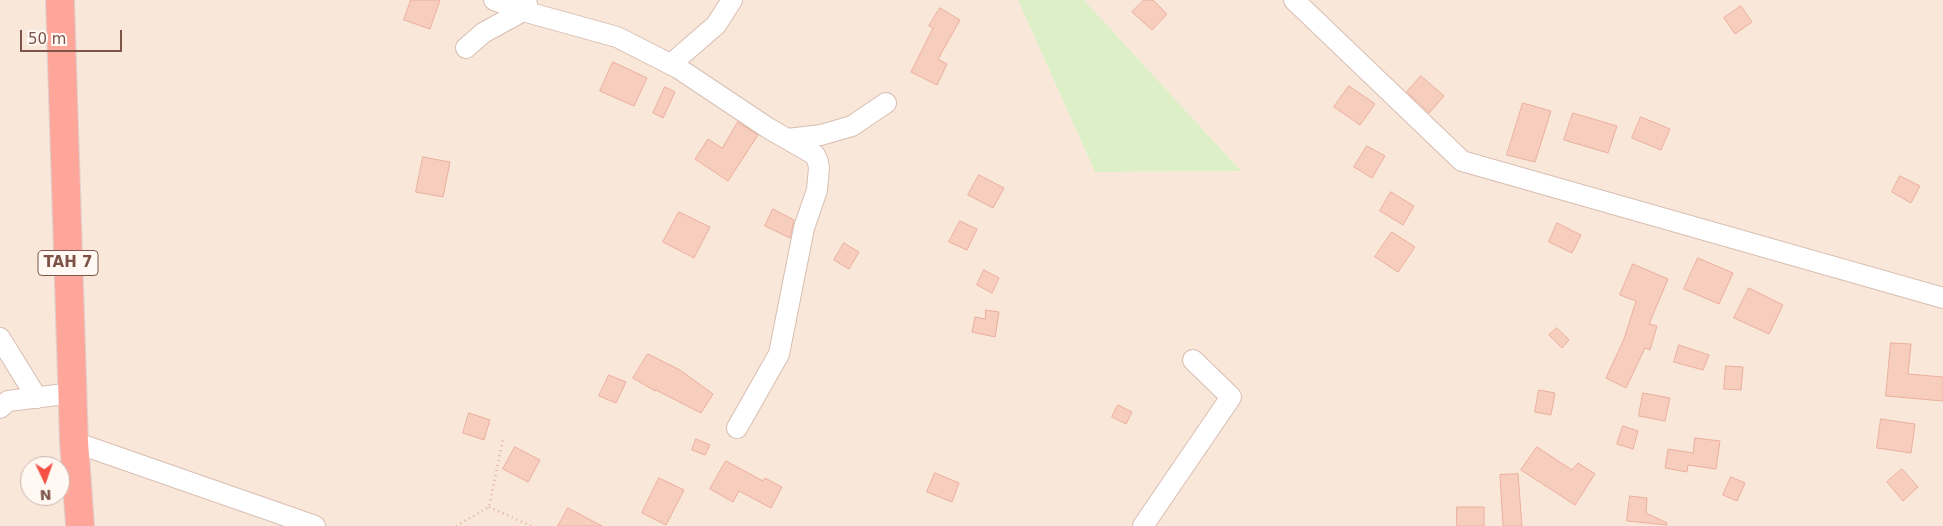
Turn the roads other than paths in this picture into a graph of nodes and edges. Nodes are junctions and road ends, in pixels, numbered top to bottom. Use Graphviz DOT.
graph roads {
  1 [pos="60,0"];
  2 [pos="494,0"];
  3 [pos="732,0"];
  4 [pos="1294,0"];
  5 [pos="526,6"];
  6 [pos="466,48"];
  7 [pos="670,64"];
  8 [pos="886,103"];
  9 [pos="788,139"];
  10 [pos="1943,298"];
  11 [pos="0,338"];
  12 [pos="1193,360"];
  13 [pos="72,393"];
  14 [pos="37,398"];
  15 [pos="3,402"];
  16 [pos="737,428"];
  17 [pos="74,442"];
  18 [pos="80,526"];
  19 [pos="315,526"];
  20 [pos="1143,526"];
  1 -- 13 [label="highway, TAH 7"];
  2 -- 5 [label="street"];
  3 -- 7 [label="street"];
  4 -- 10 [label="street"];
  5 -- 6 [label="street"];
  5 -- 7 [label="street"];
  7 -- 9 [label="street"];
  8 -- 9 [label="street"];
  9 -- 16 [label="street"];
  11 -- 14 [label="street"];
  12 -- 20 [label="street"];
  13 -- 14 [label="street"];
  13 -- 17 [label="highway, TAH 7"];
  14 -- 15 [label="street"];
  17 -- 18 [label="highway, TAH 7"];
  17 -- 19 [label="street"];
}
